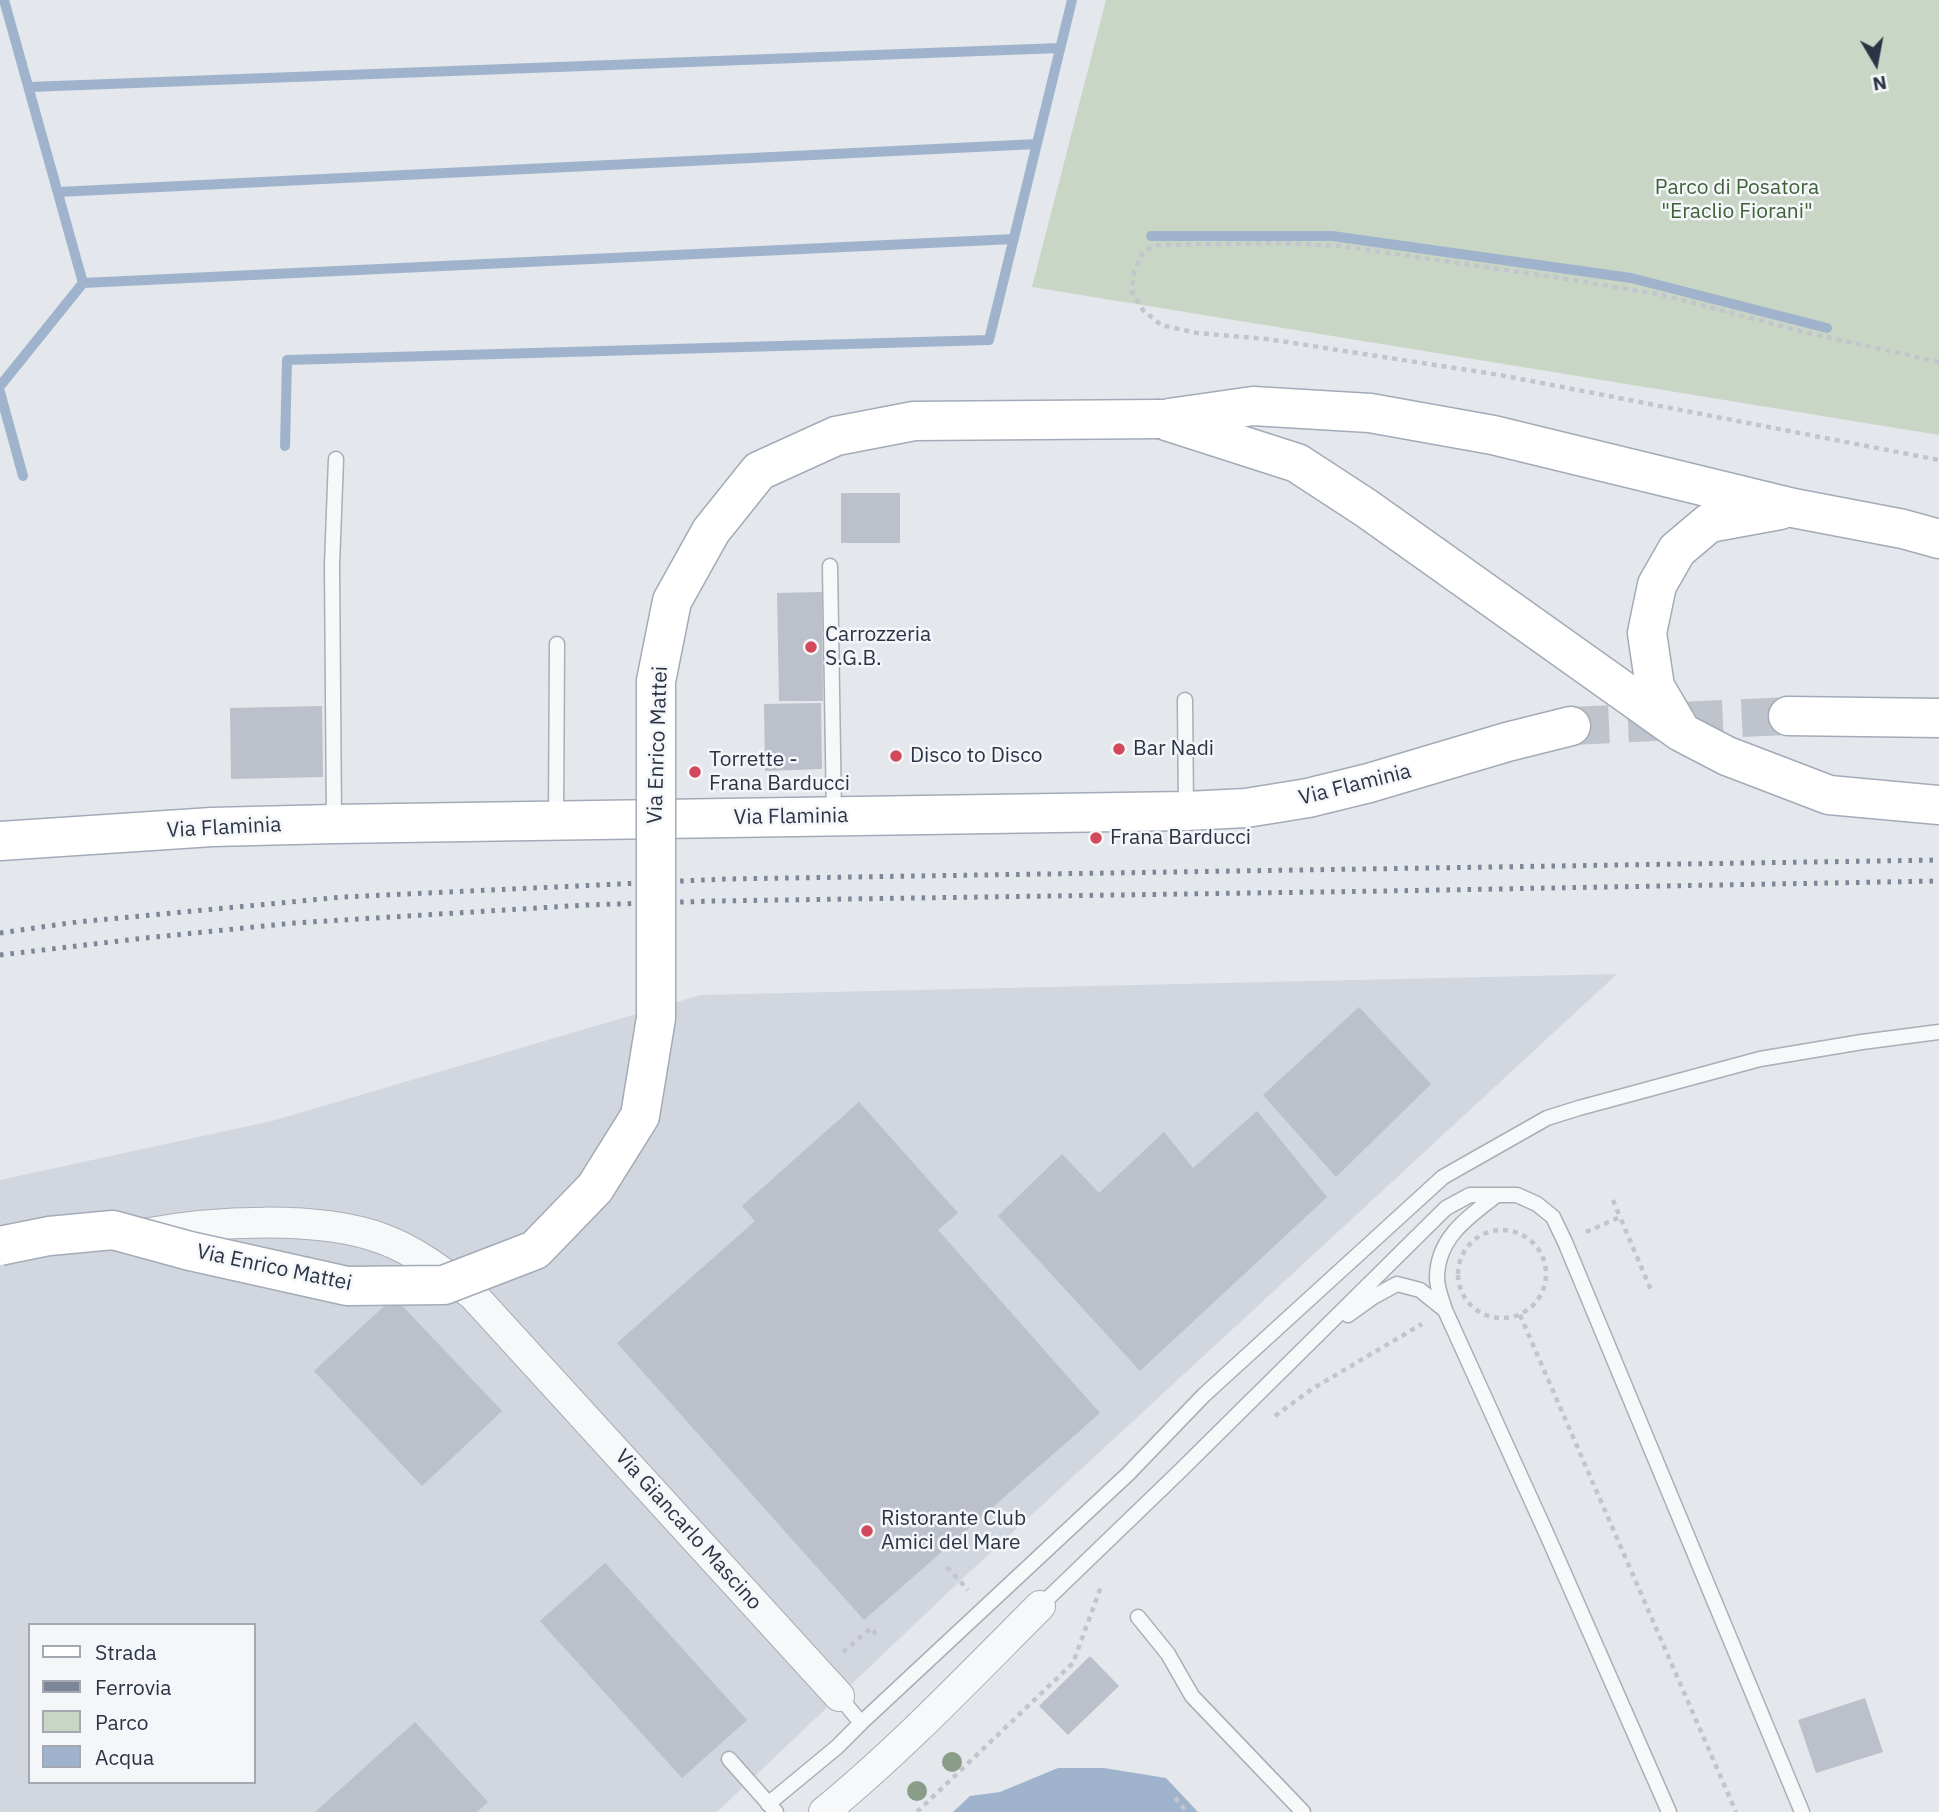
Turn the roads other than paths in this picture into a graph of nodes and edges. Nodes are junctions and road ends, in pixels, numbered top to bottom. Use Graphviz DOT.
graph roads {
  1 [pos="1160,419"];
  2 [pos="336,458"];
  3 [pos="1793,508"];
  4 [pos="1939,539"];
  5 [pos="830,566"];
  6 [pos="557,644"];
  7 [pos="1185,700"];
  8 [pos="1788,716"];
  9 [pos="1939,718"];
  10 [pos="1571,726"];
  11 [pos="1681,732"];
  12 [pos="1939,805"];
  13 [pos="1186,811"];
  14 [pos="834,817"];
  15 [pos="555,821"];
  16 [pos="334,824"];
  17 [pos="0,841"];
  18 [pos="1939,1032"];
  19 [pos="1497,1195"];
  20 [pos="0,1246"];
  21 [pos="0,1264"];
  22 [pos="1445,1310"];
  23 [pos="1307,1345"];
  24 [pos="537,1365"];
  25 [pos="1040,1606"];
  26 [pos="1138,1617"];
  27 [pos="839,1696"];
  28 [pos="861,1723"];
  29 [pos="729,1759"];
  30 [pos="772,1808"];
  31 [pos="824,1812"];
  32 [pos="1303,1812"];
  33 [pos="1669,1812"];
  34 [pos="1802,1812"];
  1 -- 3 [label="main road"];
  1 -- 11 [label="main road"];
  1 -- 20 [label="main road, Via Enrico Mattei, bridge"];
  2 -- 16 [label="lane"];
  3 -- 4 [label="main road"];
  3 -- 11 [label="main road"];
  5 -- 14 [label="lane"];
  6 -- 15 [label="lane"];
  7 -- 13 [label="lane"];
  8 -- 9 [label="main road"];
  10 -- 13 [label="main road, Via Flaminia"];
  11 -- 12 [label="main road"];
  13 -- 14 [label="main road, Via Flaminia"];
  14 -- 15 [label="main road, Via Flaminia"];
  15 -- 16 [label="main road, Via Flaminia"];
  16 -- 17 [label="main road, Via Flaminia"];
  18 -- 28 [label="lane"];
  19 -- 22 [label="lane"];
  19 -- 23 [label="lane"];
  19 -- 34 [label="lane"];
  21 -- 24 [label="street, Via Enrico Mattei"];
  22 -- 23 [label="lane"];
  22 -- 33 [label="lane"];
  23 -- 25 [label="lane"];
  24 -- 27 [label="street, Via Giancarlo Mascino"];
  25 -- 31 [label="street"];
  26 -- 32 [label="lane"];
  27 -- 28 [label="lane"];
  28 -- 30 [label="lane"];
  29 -- 30 [label="lane"];
}
